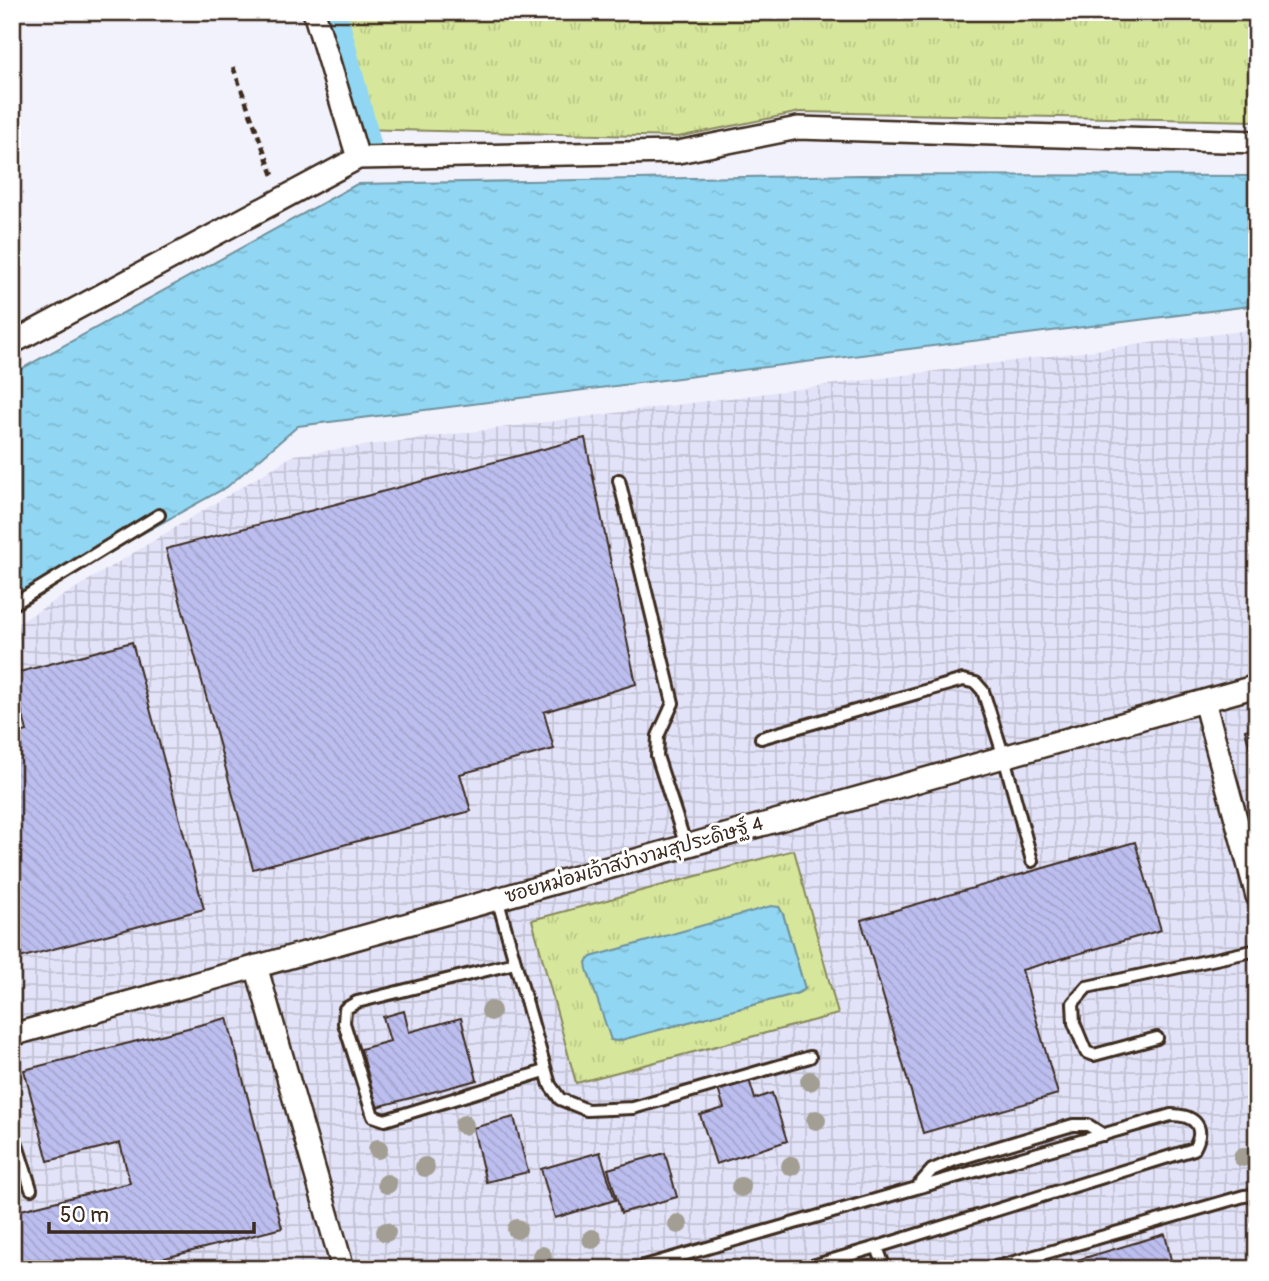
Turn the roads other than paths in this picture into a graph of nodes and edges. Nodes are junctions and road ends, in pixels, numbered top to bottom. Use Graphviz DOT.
graph roads {
  1 [pos="314,12"];
  2 [pos="1257,142"];
  3 [pos="358,158"];
  4 [pos="12,344"];
  5 [pos="620,480"];
  6 [pos="159,514"];
  7 [pos="12,605"];
  8 [pos="1257,686"];
  9 [pos="1204,701"];
  10 [pos="761,738"];
  11 [pos="1004,757"];
  12 [pos="686,846"];
  13 [pos="1032,861"];
  14 [pos="1257,896"];
  15 [pos="497,898"];
  16 [pos="1257,950"];
  17 [pos="515,963"];
  18 [pos="256,966"];
  19 [pos="12,1035"];
  20 [pos="1157,1038"];
  21 [pos="810,1057"];
  22 [pos="545,1071"];
  23 [pos="12,1129"];
  24 [pos="1104,1135"];
  25 [pos="31,1189"];
  26 [pos="915,1189"];
  27 [pos="1257,1195"];
  28 [pos="877,1247"];
  29 [pos="343,1269"];
  30 [pos="634,1269"];
  31 [pos="802,1269"];
  32 [pos="885,1269"];
  33 [pos="990,1269"];
  1 -- 3 [label="street"];
  2 -- 3 [label="street"];
  3 -- 4 [label="street"];
  5 -- 12 [label="lane"];
  6 -- 7 [label="lane"];
  8 -- 9 [label="street, ซอยหม่อมเจ้าสง่างามสุประดิษฐ์ 4"];
  9 -- 11 [label="street, ซอยหม่อมเจ้าสง่างามสุประดิษฐ์ 4"];
  9 -- 14 [label="street"];
  10 -- 11 [label="lane"];
  11 -- 12 [label="street, ซอยหม่อมเจ้าสง่างามสุประดิษฐ์ 4"];
  11 -- 13 [label="lane"];
  12 -- 15 [label="street, ซอยหม่อมเจ้าสง่างามสุประดิษฐ์ 4"];
  15 -- 17 [label="lane"];
  15 -- 18 [label="street, ซอยหม่อมเจ้าสง่างามสุประดิษฐ์ 4"];
  16 -- 20 [label="lane"];
  17 -- 22 [label="lane"];
  17 -- 22 [label="lane"];
  18 -- 19 [label="street, ซอยหม่อมเจ้าสง่างามสุประดิษฐ์ 4"];
  18 -- 29 [label="street"];
  21 -- 22 [label="lane"];
  23 -- 25 [label="lane"];
  24 -- 26 [label="lane"];
  24 -- 26 [label="lane"];
  24 -- 28 [label="lane"];
  26 -- 30 [label="lane"];
  27 -- 33 [label="lane"];
  28 -- 31 [label="lane"];
  28 -- 32 [label="lane"];
}
